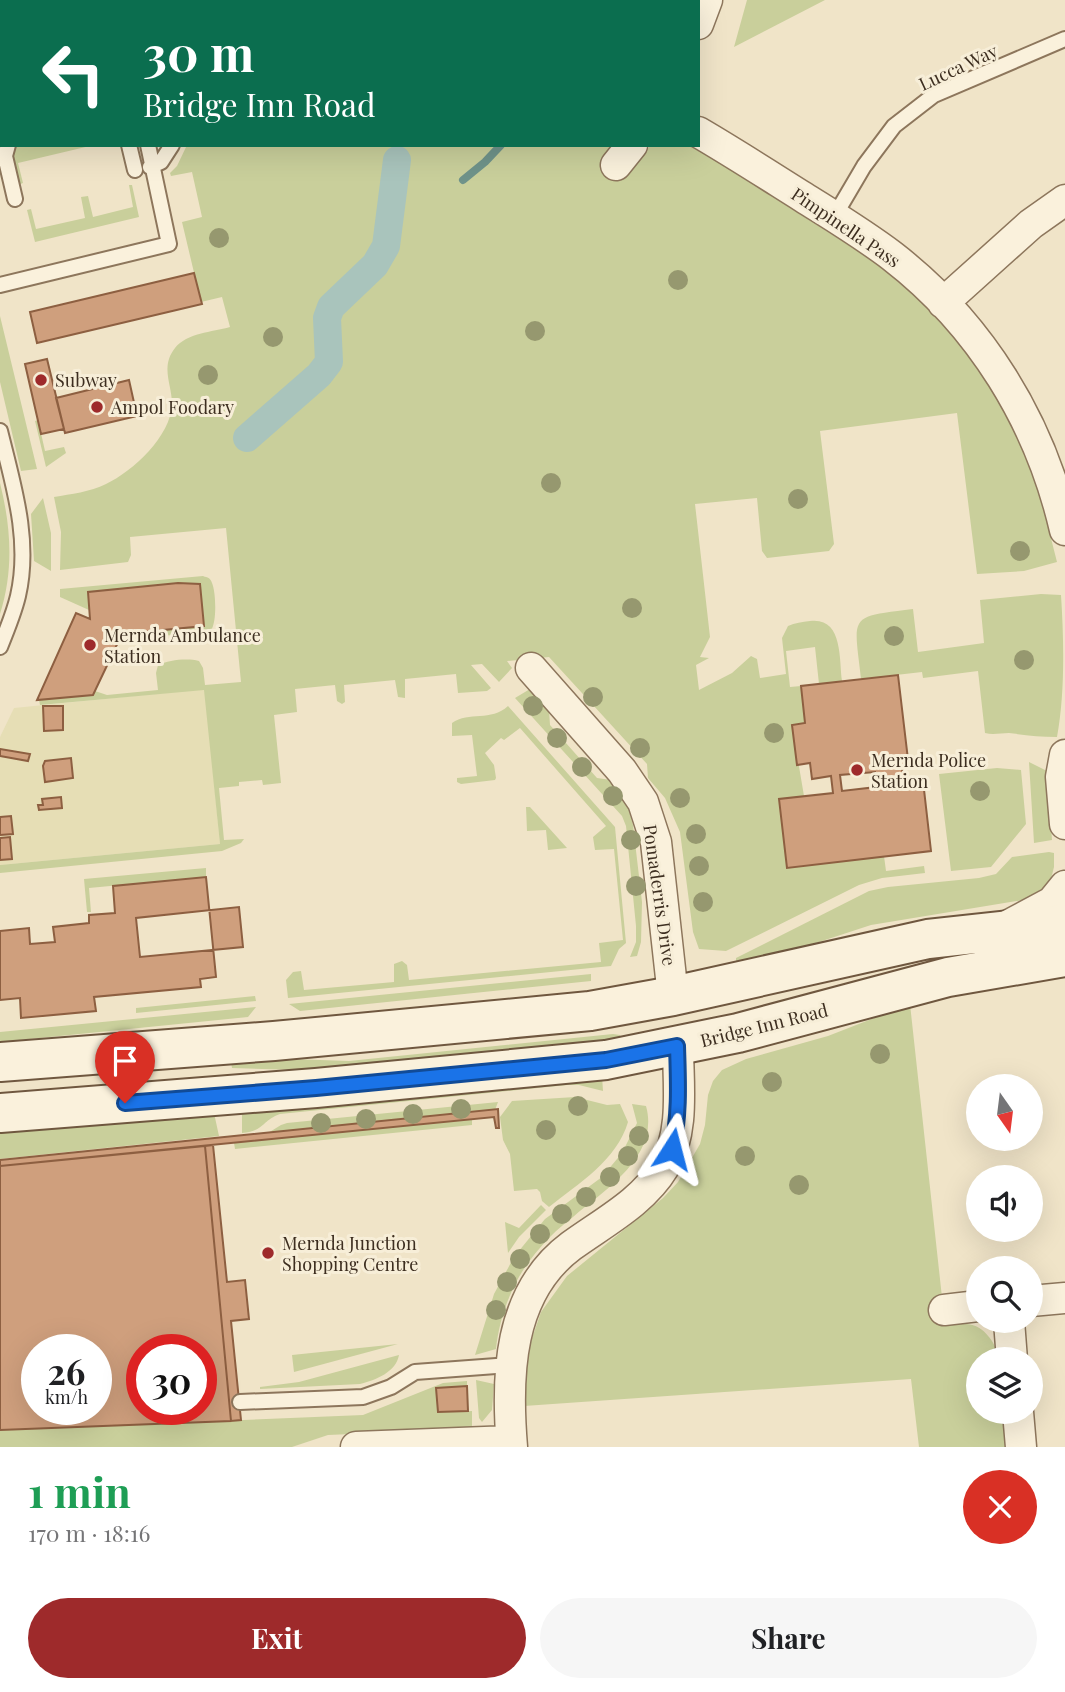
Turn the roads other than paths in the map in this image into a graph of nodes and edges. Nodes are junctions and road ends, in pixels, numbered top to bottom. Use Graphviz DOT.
graph roads {
  1 [pos="706,0"];
  2 [pos="700,18"];
  3 [pos="1065,39"];
  4 [pos="700,133"];
  5 [pos="7,147"];
  6 [pos="129,147"];
  7 [pos="148,147"];
  8 [pos="171,147"];
  9 [pos="150,167"];
  10 [pos="135,170"];
  11 [pos="15,199"];
  12 [pos="1065,200"];
  13 [pos="834,217"];
  14 [pos="0,285"];
  15 [pos="943,303"];
  16 [pos="0,431"];
  17 [pos="1065,530"];
  18 [pos="0,647"];
  19 [pos="531,668"];
  20 [pos="1065,755"];
  21 [pos="1065,824"];
  22 [pos="1065,886"];
  23 [pos="1065,924"];
  24 [pos="997,931"];
  25 [pos="1065,957"];
  26 [pos="673,996"];
  27 [pos="677,1046"];
  28 [pos="0,1062"];
  29 [pos="0,1113"];
  30 [pos="1065,1298"];
  31 [pos="1043,1300"];
  32 [pos="966,1307"];
  33 [pos="944,1310"];
  34 [pos="510,1365"];
  35 [pos="240,1402"];
  36 [pos="1018,1424"];
  37 [pos="511,1444"];
  38 [pos="356,1447"];
  39 [pos="1021,1447"];
  1 -- 2 [label="street"];
  3 -- 13 [label="lane, Lucca Way"];
  4 -- 13 [label="street, Pimpinella Pass"];
  5 -- 11 [label="lane"];
  6 -- 10 [label="lane"];
  7 -- 9 [label="lane"];
  8 -- 9 [label="lane"];
  9 -- 14 [label="lane"];
  12 -- 15 [label="street"];
  13 -- 15 [label="street, Pimpinella Pass"];
  15 -- 17 [label="street, Pimpinella Pass"];
  16 -- 18 [label="lane"];
  19 -- 26 [label="street, Pomaderris Drive"];
  20 -- 21 [label="street"];
  22 -- 24 [label="street"];
  23 -- 24 [label="main road"];
  24 -- 26 [label="main road"];
  25 -- 27 [label="main road, Bridge Inn Road"];
  26 -- 27 [label="main road"];
  26 -- 28 [label="main road"];
  27 -- 29 [label="main road, Bridge Inn Road"];
  27 -- 34 [label="street"];
  30 -- 31 [label="street"];
  32 -- 33 [label="street"];
  34 -- 35 [label="lane"];
  34 -- 37 [label="street"];
  36 -- 39 [label="street"];
  37 -- 38 [label="street"];
}
